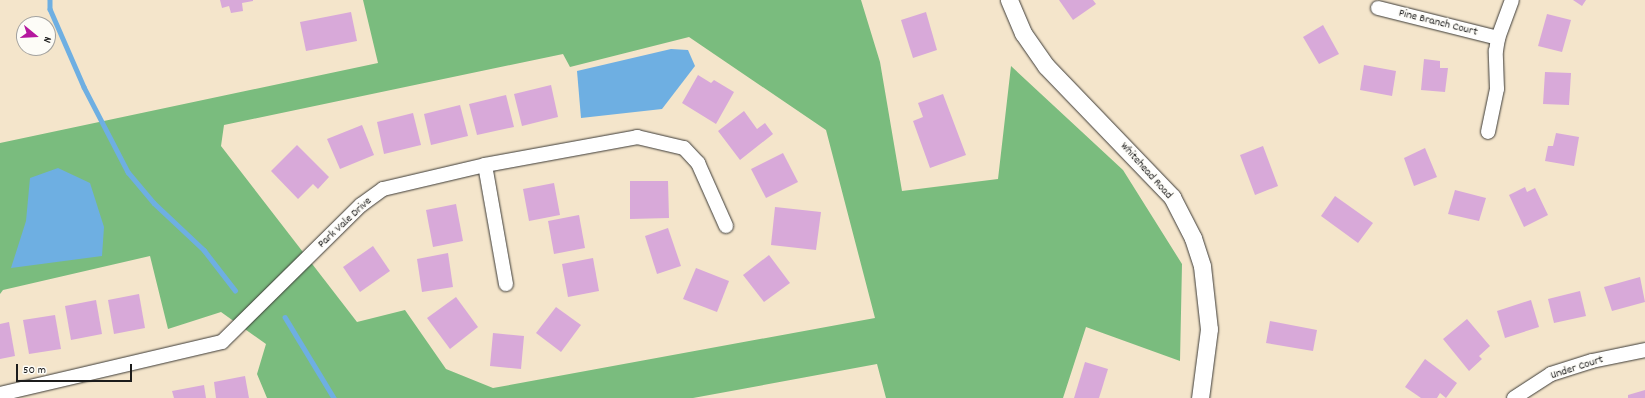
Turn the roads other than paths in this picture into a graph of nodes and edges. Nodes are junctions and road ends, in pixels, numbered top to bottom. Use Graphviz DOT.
graph roads {
  1 [pos="1009,0"];
  2 [pos="1512,0"];
  3 [pos="1378,8"];
  4 [pos="1498,38"];
  5 [pos="1488,132"];
  6 [pos="485,165"];
  7 [pos="726,226"];
  8 [pos="506,284"];
  9 [pos="1645,350"];
  10 [pos="0,394"];
  11 [pos="1200,398"];
  12 [pos="1514,398"];
  1 -- 11 [label="street, Whitehead Road"];
  2 -- 4 [label="street"];
  3 -- 4 [label="street, Pine Branch Court"];
  4 -- 5 [label="street"];
  6 -- 7 [label="street, Park Vale Drive"];
  6 -- 8 [label="street"];
  6 -- 10 [label="street, Park Vale Drive"];
  9 -- 12 [label="street, Under Court"];
}
